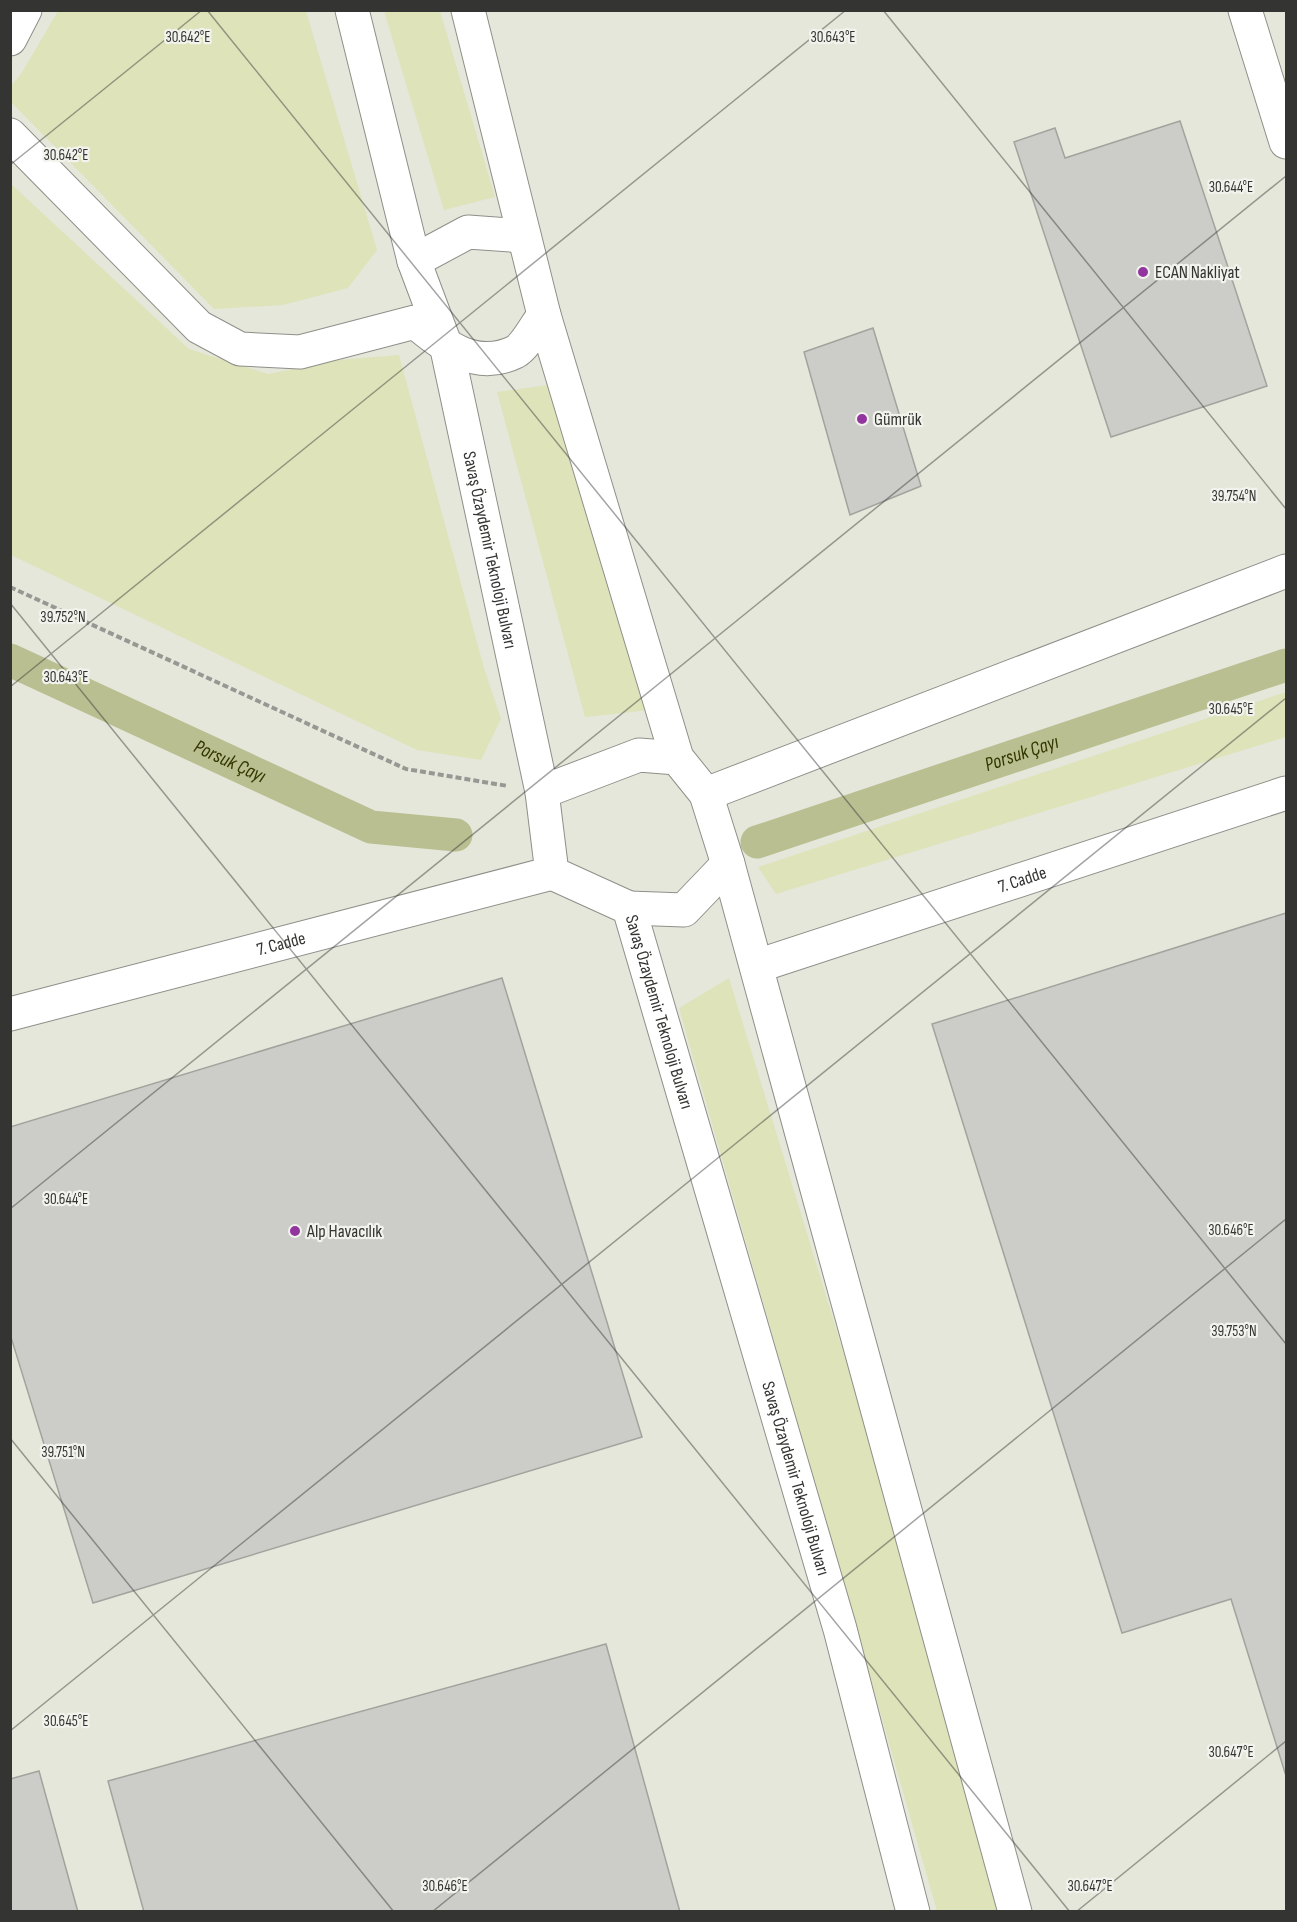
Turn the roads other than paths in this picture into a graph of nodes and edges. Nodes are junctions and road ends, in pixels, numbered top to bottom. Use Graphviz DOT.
graph roads {
  1 [pos="24,10"];
  2 [pos="351,10"];
  3 [pos="468,10"];
  4 [pos="1245,10"];
  5 [pos="10,39"];
  6 [pos="10,135"];
  7 [pos="1287,142"];
  8 [pos="524,236"];
  9 [pos="414,261"];
  10 [pos="544,315"];
  11 [pos="447,349"];
  12 [pos="1287,571"];
  13 [pos="677,758"];
  14 [pos="542,792"];
  15 [pos="1287,793"];
  16 [pos="706,794"];
  17 [pos="728,864"];
  18 [pos="552,873"];
  19 [pos="629,908"];
  20 [pos="757,966"];
  21 [pos="10,1014"];
  22 [pos="913,1911"];
  23 [pos="1015,1911"];
  1 -- 5 [label="street"];
  2 -- 9 [label="street, Savaş Özaydemir Teknoloji Bulvarı"];
  3 -- 8 [label="street"];
  4 -- 7 [label="street"];
  6 -- 11 [label="street"];
  8 -- 9 [label="street"];
  8 -- 10 [label="street"];
  9 -- 11 [label="street, Savaş Özaydemir Teknoloji Bulvarı"];
  10 -- 11 [label="street"];
  10 -- 13 [label="street"];
  11 -- 14 [label="street, Savaş Özaydemir Teknoloji Bulvarı"];
  12 -- 16 [label="street"];
  13 -- 14 [label="street"];
  13 -- 16 [label="street"];
  14 -- 18 [label="street, Savaş Özaydemir Teknoloji Bulvarı"];
  15 -- 20 [label="street, 7. Cadde"];
  16 -- 17 [label="street"];
  17 -- 19 [label="street"];
  17 -- 20 [label="street"];
  18 -- 19 [label="street, Savaş Özaydemir Teknoloji Bulvarı"];
  18 -- 21 [label="street, 7. Cadde"];
  19 -- 22 [label="street, Savaş Özaydemir Teknoloji Bulvarı"];
  20 -- 23 [label="street"];
}
